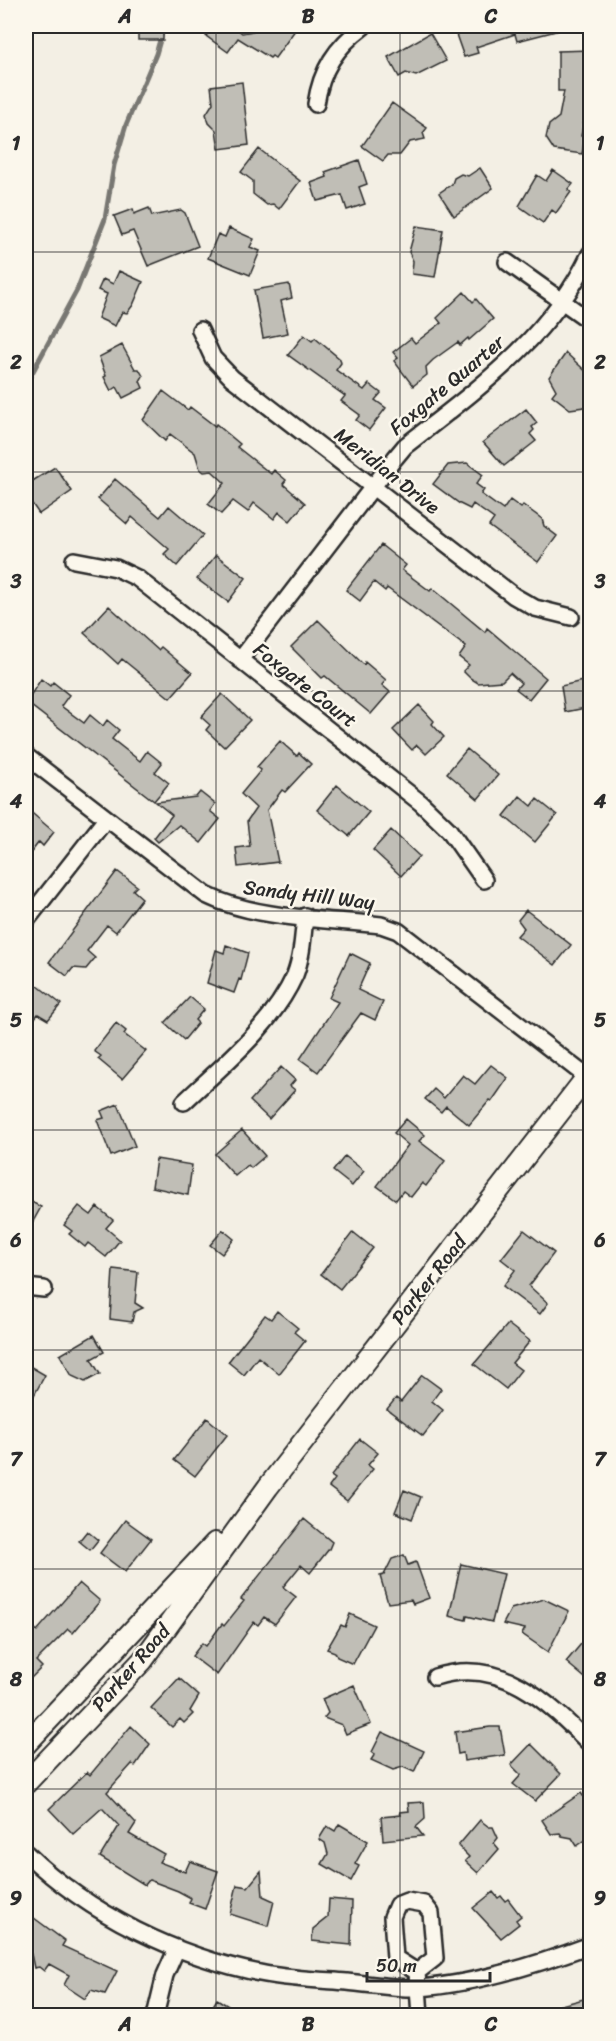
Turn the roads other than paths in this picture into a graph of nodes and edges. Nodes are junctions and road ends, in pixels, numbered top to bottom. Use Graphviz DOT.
graph roads {
  1 [pos="364,26"];
  2 [pos="316,104"];
  3 [pos="591,254"];
  4 [pos="507,262"];
  5 [pos="563,301"];
  6 [pos="591,321"];
  7 [pos="200,330"];
  8 [pos="373,487"];
  9 [pos="74,560"];
  10 [pos="571,617"];
  11 [pos="240,660"];
  12 [pos="26,756"];
  13 [pos="106,819"];
  14 [pos="484,880"];
  15 [pos="305,916"];
  16 [pos="26,921"];
  17 [pos="589,1075"];
  18 [pos="183,1102"];
  19 [pos="26,1287"];
  20 [pos="44,1289"];
  21 [pos="268,1486"];
  22 [pos="435,1677"];
  23 [pos="26,1744"];
  24 [pos="591,1744"];
  25 [pos="26,1783"];
  26 [pos="26,1853"];
  27 [pos="591,1945"];
  28 [pos="177,1948"];
  29 [pos="417,1972"];
  30 [pos="419,1988"];
  31 [pos="155,2016"];
  32 [pos="420,2016"];
  1 -- 2 [label="street"];
  3 -- 5 [label="street, Foxgate Quarter"];
  4 -- 5 [label="street"];
  5 -- 6 [label="street"];
  5 -- 8 [label="street, Foxgate Quarter"];
  7 -- 8 [label="street, Meridian Drive"];
  8 -- 10 [label="street, Meridian Drive"];
  8 -- 11 [label="street, Foxgate Quarter"];
  9 -- 11 [label="street, Foxgate Court"];
  11 -- 14 [label="street, Foxgate Court"];
  12 -- 13 [label="street, Sandy Hill Way"];
  13 -- 15 [label="street, Sandy Hill Way"];
  13 -- 16 [label="street"];
  15 -- 17 [label="street, Sandy Hill Way"];
  15 -- 18 [label="street"];
  17 -- 21 [label="street, Parker Road"];
  19 -- 20 [label="street"];
  21 -- 23 [label="street, Parker Road"];
  21 -- 25 [label="street, Parker Road"];
  22 -- 24 [label="street"];
  26 -- 28 [label="street"];
  27 -- 30 [label="street"];
  28 -- 30 [label="street"];
  28 -- 31 [label="street"];
  29 -- 30 [label="street"];
  30 -- 32 [label="street"];
}
